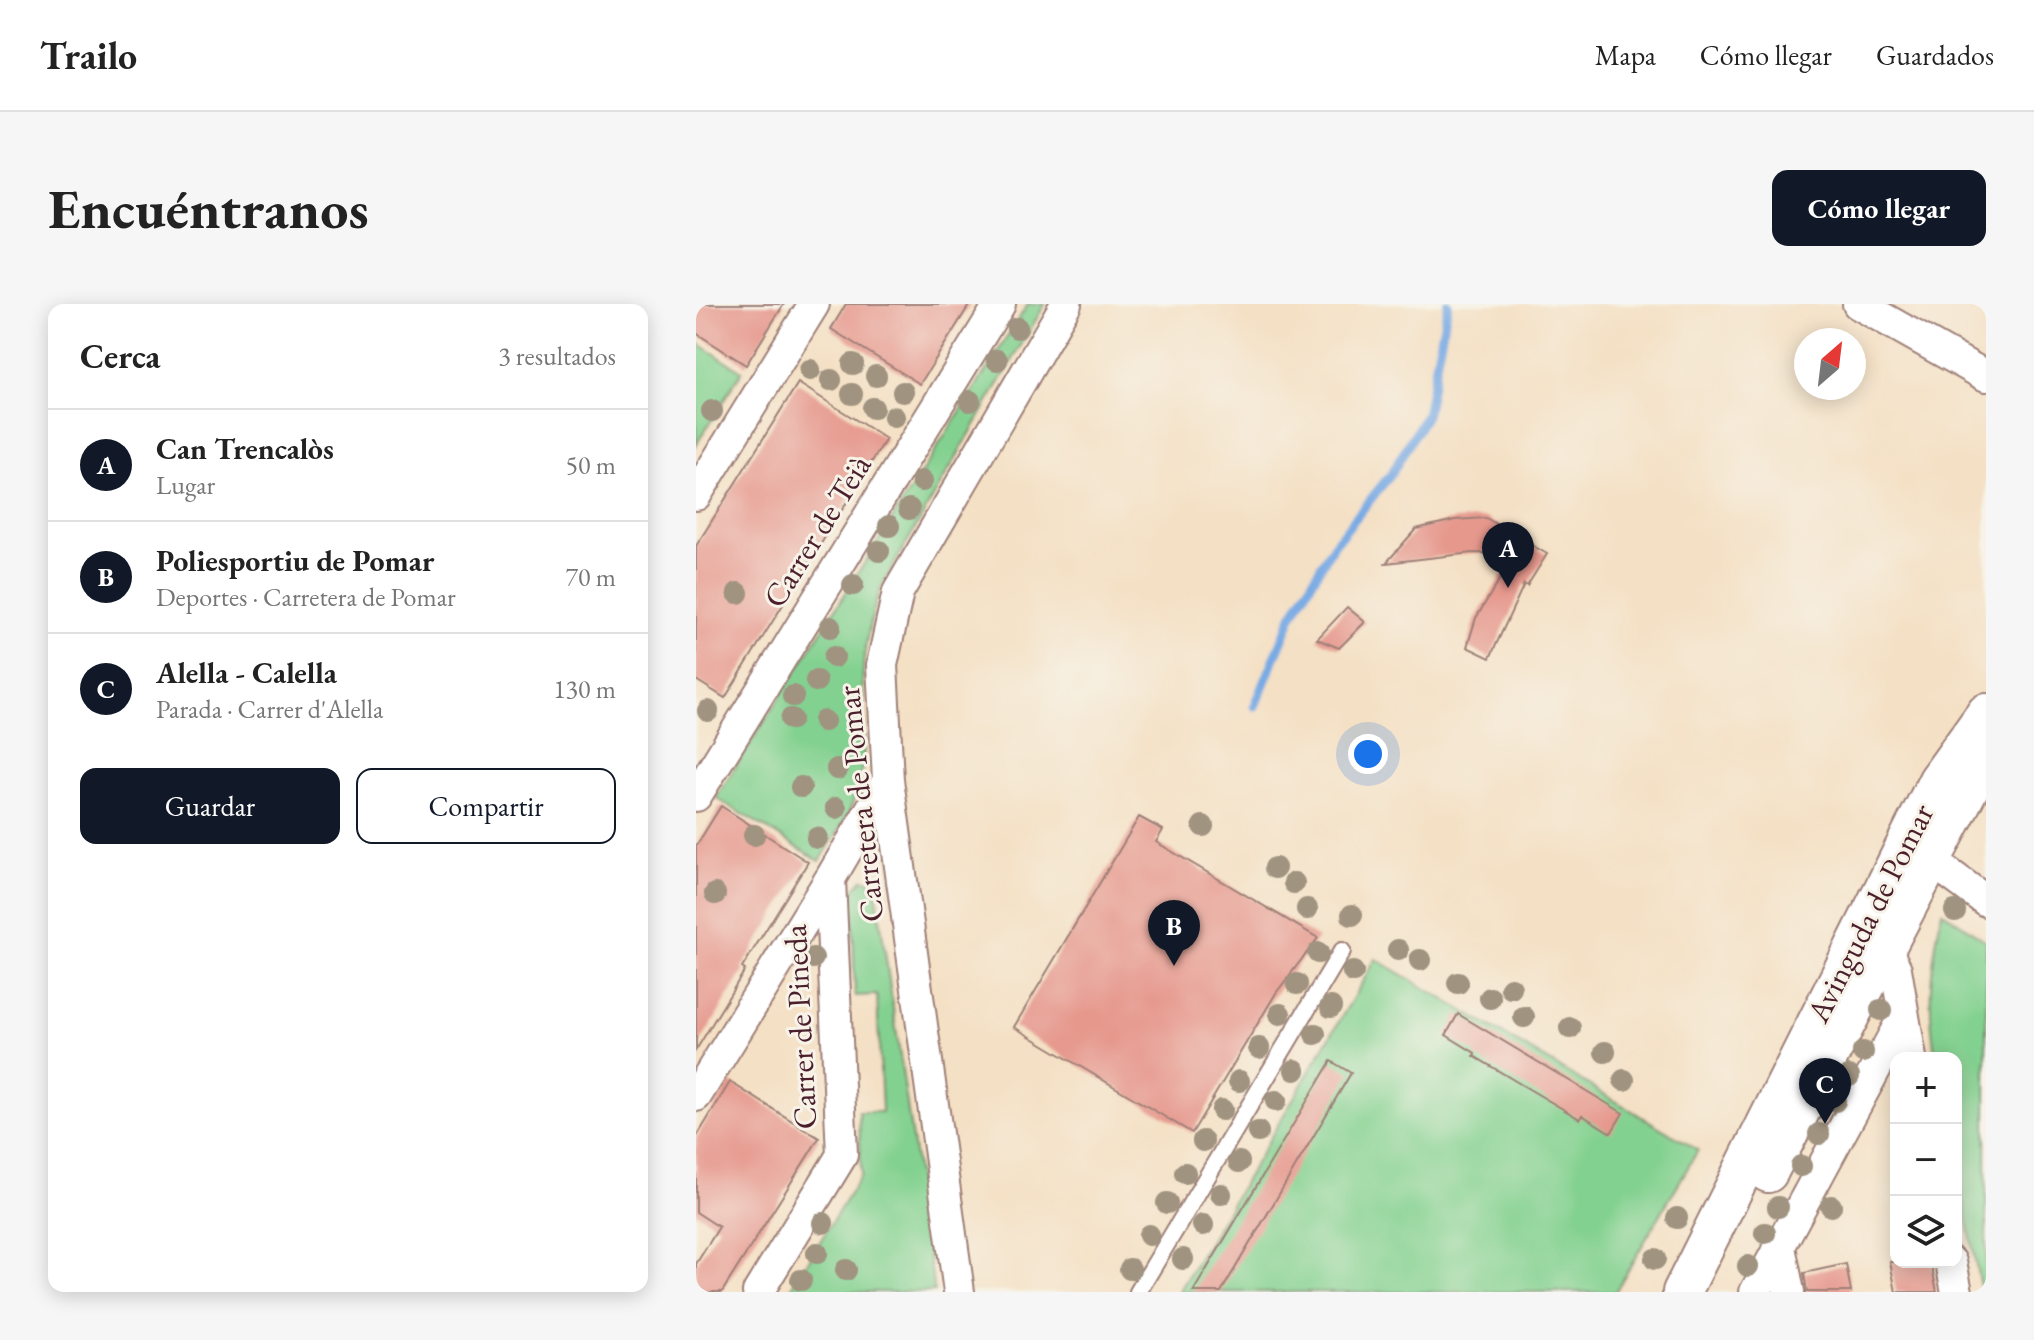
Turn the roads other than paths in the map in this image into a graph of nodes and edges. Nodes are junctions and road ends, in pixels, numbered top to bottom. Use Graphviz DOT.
graph roads {
  1 [pos="814,304"];
  2 [pos="1000,304"];
  3 [pos="1066,304"];
  4 [pos="1858,304"];
  5 [pos="1986,376"];
  6 [pos="696,495"];
  7 [pos="1980,736"];
  8 [pos="888,780"];
  9 [pos="696,796"];
  10 [pos="1932,861"];
  11 [pos="830,879"];
  12 [pos="1986,901"];
  13 [pos="1886,949"];
  14 [pos="1342,951"];
  15 [pos="1903,1018"];
  16 [pos="1800,1050"];
  17 [pos="1910,1052"];
  18 [pos="696,1096"];
  19 [pos="1780,1247"];
  20 [pos="1952,1268"];
  21 [pos="758,1292"];
  22 [pos="959,1292"];
  23 [pos="1138,1292"];
  24 [pos="1682,1292"];
  25 [pos="1705,1292"];
  26 [pos="1755,1292"];
  27 [pos="1789,1292"];
  28 [pos="1957,1292"];
  1 -- 6 [label="street"];
  2 -- 9 [label="street, Carrer de Teià"];
  3 -- 8 [label="street, Carretera de Pomar"];
  4 -- 5 [label="street"];
  7 -- 10 [label="street"];
  7 -- 16 [label="street, Avinguda de Pomar"];
  8 -- 11 [label="street"];
  8 -- 22 [label="street, Carretera de Pomar"];
  10 -- 12 [label="street"];
  10 -- 13 [label="street, Avinguda de Pomar"];
  10 -- 16 [label="street"];
  11 -- 18 [label="street"];
  11 -- 21 [label="street, Carrer de Pineda"];
  13 -- 15 [label="street"];
  13 -- 25 [label="street, Avinguda de Pomar"];
  14 -- 23 [label="lane"];
  15 -- 17 [label="street"];
  15 -- 19 [label="street"];
  16 -- 24 [label="street, Avinguda de Pomar"];
  19 -- 26 [label="street"];
  19 -- 27 [label="street"];
  20 -- 28 [label="street"];
}
